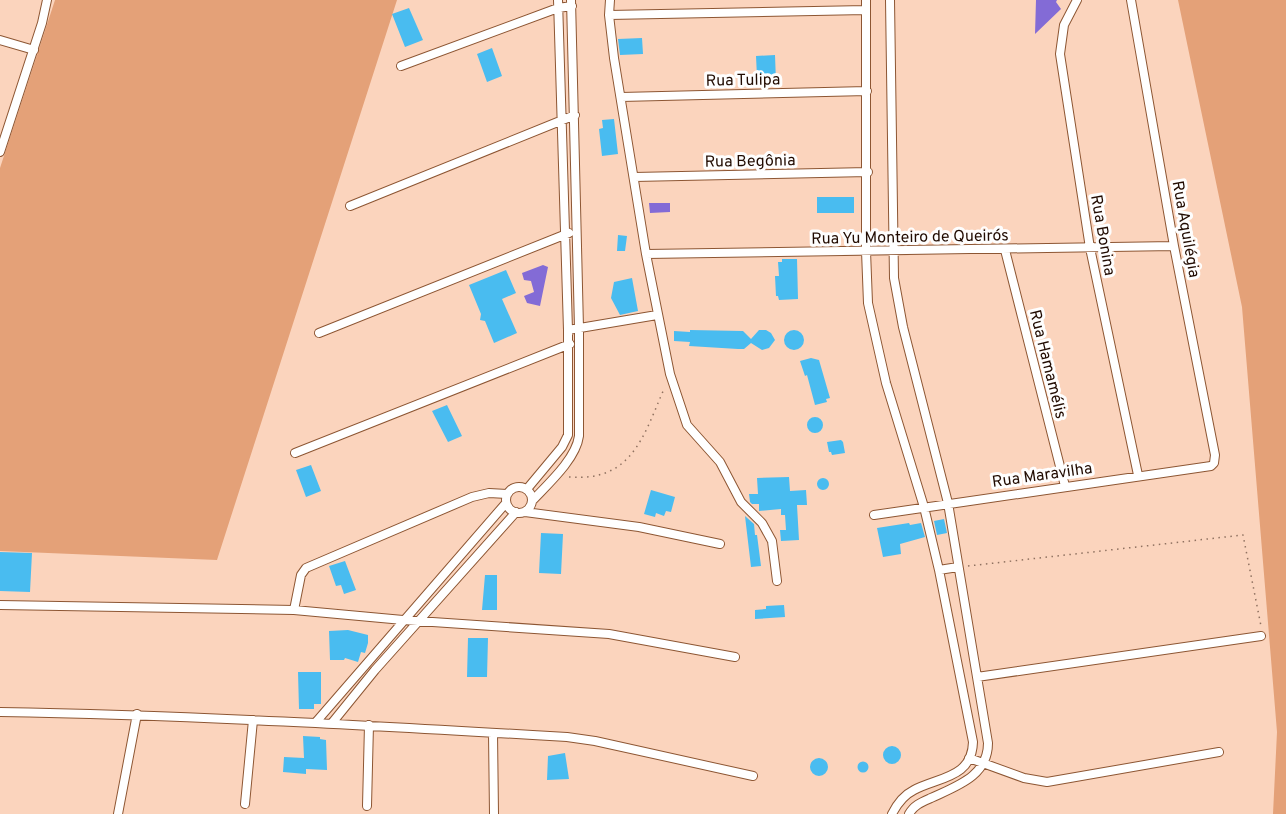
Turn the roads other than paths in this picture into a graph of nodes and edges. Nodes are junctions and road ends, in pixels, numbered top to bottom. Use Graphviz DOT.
graph roads {
  1 [pos="48,0"];
  2 [pos="610,0"];
  3 [pos="866,0"];
  4 [pos="890,0"];
  5 [pos="1077,0"];
  6 [pos="1131,0"];
  7 [pos="572,3"];
  8 [pos="558,4"];
  9 [pos="866,10"];
  10 [pos="609,15"];
  11 [pos="0,40"];
  12 [pos="34,50"];
  13 [pos="401,66"];
  14 [pos="867,91"];
  15 [pos="621,97"];
  16 [pos="575,115"];
  17 [pos="560,122"];
  18 [pos="0,152"];
  19 [pos="867,172"];
  20 [pos="634,177"];
  21 [pos="350,206"];
  22 [pos="577,231"];
  23 [pos="564,235"];
  24 [pos="1174,246"];
  25 [pos="1090,248"];
  26 [pos="1005,250"];
  27 [pos="866,251"];
  28 [pos="892,252"];
  29 [pos="646,254"];
  30 [pos="657,315"];
  31 [pos="579,328"];
  32 [pos="568,330"];
  33 [pos="319,333"];
  34 [pos="579,342"];
  35 [pos="567,345"];
  36 [pos="295,453"];
  37 [pos="1214,463"];
  38 [pos="1138,475"];
  39 [pos="1065,486"];
  40 [pos="527,489"];
  41 [pos="507,498"];
  42 [pos="532,501"];
  43 [pos="948,503"];
  44 [pos="924,507"];
  45 [pos="520,512"];
  46 [pos="874,515"];
  47 [pos="720,544"];
  48 [pos="958,567"];
  49 [pos="939,570"];
  50 [pos="777,581"];
  51 [pos="0,605"];
  52 [pos="294,610"];
  53 [pos="403,620"];
  54 [pos="419,621"];
  55 [pos="1261,636"];
  56 [pos="735,657"];
  57 [pos="977,677"];
  58 [pos="0,712"];
  59 [pos="136,714"];
  60 [pos="253,720"];
  61 [pos="316,722"];
  62 [pos="332,723"];
  63 [pos="369,725"];
  64 [pos="493,733"];
  65 [pos="1220,752"];
  66 [pos="969,759"];
  67 [pos="984,764"];
  68 [pos="753,776"];
  69 [pos="245,804"];
  70 [pos="367,806"];
  71 [pos="118,814"];
  72 [pos="494,814"];
  73 [pos="892,814"];
  74 [pos="909,814"];
  1 -- 12 [label="street"];
  2 -- 10 [label="street"];
  3 -- 9 [label="street"];
  4 -- 28 [label="street"];
  5 -- 25 [label="street, Rua Bonina"];
  6 -- 24 [label="street, Rua Aquilégia"];
  7 -- 8 [label="street"];
  7 -- 16 [label="street"];
  8 -- 13 [label="street"];
  8 -- 17 [label="street"];
  9 -- 10 [label="street"];
  9 -- 14 [label="street"];
  10 -- 15 [label="street"];
  11 -- 12 [label="street"];
  12 -- 18 [label="street"];
  14 -- 15 [label="street, Rua Tulipa"];
  14 -- 19 [label="street"];
  15 -- 20 [label="street"];
  16 -- 17 [label="street"];
  16 -- 22 [label="street"];
  17 -- 21 [label="street"];
  17 -- 23 [label="street"];
  19 -- 20 [label="street, Rua Begônia"];
  19 -- 27 [label="street"];
  20 -- 29 [label="street"];
  22 -- 23 [label="street"];
  22 -- 31 [label="street"];
  23 -- 32 [label="street"];
  23 -- 33 [label="street"];
  24 -- 25 [label="street, Rua Yu Monteiro de Queirós"];
  24 -- 37 [label="street, Rua Aquilégia"];
  25 -- 26 [label="street, Rua Yu Monteiro de Queirós"];
  25 -- 38 [label="street, Rua Bonina"];
  26 -- 28 [label="street, Rua Yu Monteiro de Queirós"];
  26 -- 39 [label="street, Rua Hamamélis"];
  27 -- 28 [label="street, Rua Yu Monteiro de Queirós"];
  27 -- 29 [label="street, Rua Yu Monteiro de Queirós"];
  27 -- 44 [label="street"];
  28 -- 43 [label="street"];
  29 -- 30 [label="street"];
  30 -- 31 [label="street"];
  30 -- 50 [label="street"];
  31 -- 32 [label="street"];
  31 -- 34 [label="street"];
  32 -- 35 [label="street"];
  34 -- 35 [label="street"];
  34 -- 42 [label="street"];
  35 -- 36 [label="street"];
  35 -- 40 [label="street"];
  37 -- 38 [label="street, Rua Maravilha"];
  38 -- 39 [label="street, Rua Maravilha"];
  39 -- 43 [label="street, Rua Maravilha"];
  40 -- 41 [label="street"];
  40 -- 42 [label="street"];
  41 -- 45 [label="street"];
  41 -- 52 [label="street"];
  41 -- 53 [label="street"];
  42 -- 45 [label="street"];
  43 -- 44 [label="street, Rua Maravilha"];
  43 -- 48 [label="street"];
  44 -- 46 [label="street, Rua Maravilha"];
  44 -- 49 [label="street"];
  45 -- 47 [label="street"];
  45 -- 54 [label="street"];
  48 -- 49 [label="street"];
  48 -- 57 [label="street"];
  49 -- 66 [label="street"];
  51 -- 52 [label="street"];
  52 -- 53 [label="street"];
  53 -- 54 [label="street"];
  53 -- 61 [label="street"];
  54 -- 56 [label="street"];
  54 -- 62 [label="street"];
  55 -- 57 [label="street"];
  57 -- 67 [label="street"];
  58 -- 59 [label="street"];
  59 -- 60 [label="street"];
  59 -- 71 [label="street"];
  60 -- 61 [label="street"];
  60 -- 69 [label="street"];
  61 -- 62 [label="street"];
  62 -- 63 [label="street"];
  63 -- 64 [label="street"];
  63 -- 70 [label="street"];
  64 -- 68 [label="street"];
  64 -- 72 [label="street"];
  65 -- 67 [label="street"];
  66 -- 67 [label="street"];
  66 -- 73 [label="street"];
  67 -- 74 [label="street"];
}
